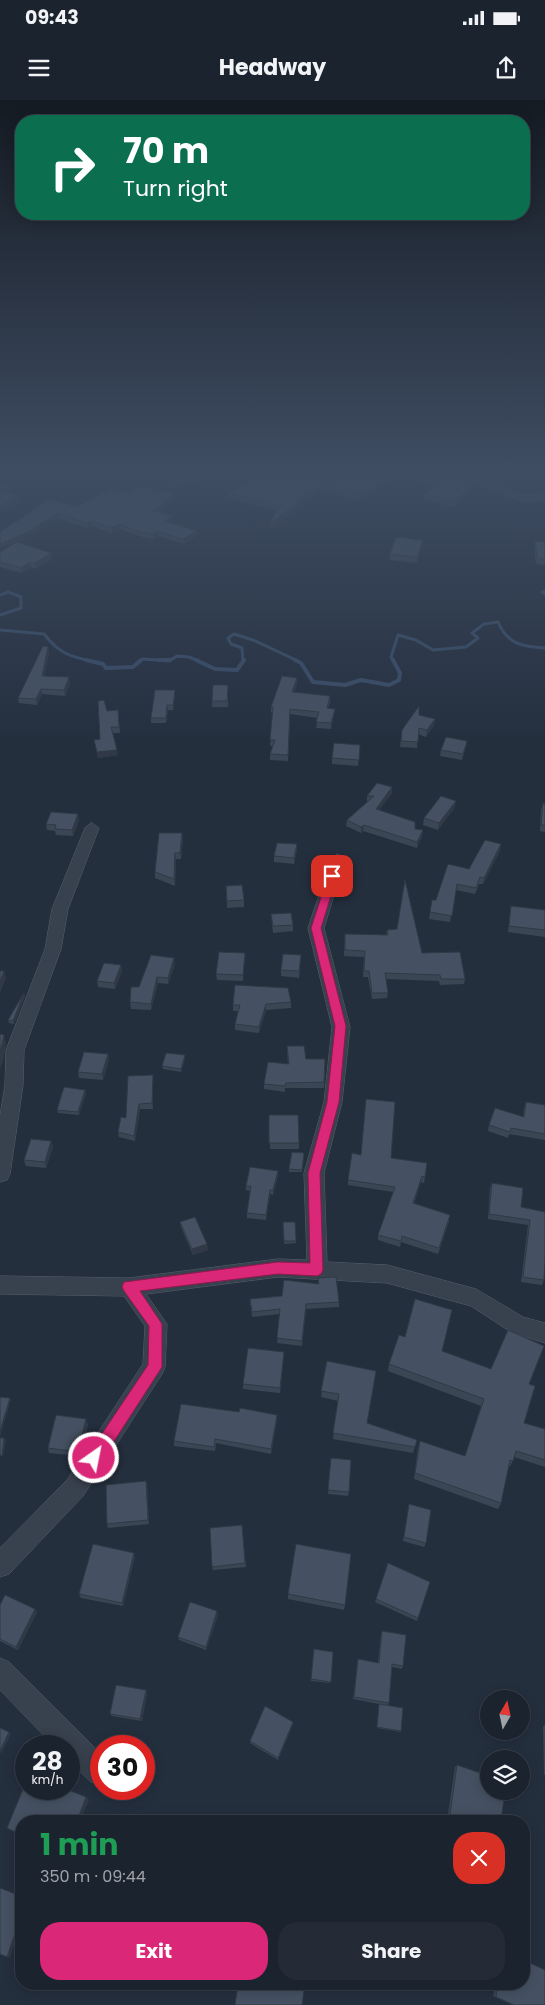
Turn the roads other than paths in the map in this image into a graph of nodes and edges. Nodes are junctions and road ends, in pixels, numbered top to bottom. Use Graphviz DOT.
graph roads {
  1 [pos="92,828"];
  2 [pos="338,858"];
  3 [pos="0,1174"];
  4 [pos="317,1270"];
  5 [pos="0,1285"];
  6 [pos="129,1287"];
  7 [pos="545,1333"];
  8 [pos="0,1565"];
  9 [pos="0,1671"];
  10 [pos="90,1762"];
  1 -- 3 [label="street"];
  2 -- 4 [label="street"];
  4 -- 6 [label="street"];
  4 -- 7 [label="street"];
  5 -- 6 [label="street"];
  6 -- 8 [label="street"];
  9 -- 10 [label="street"];
}
